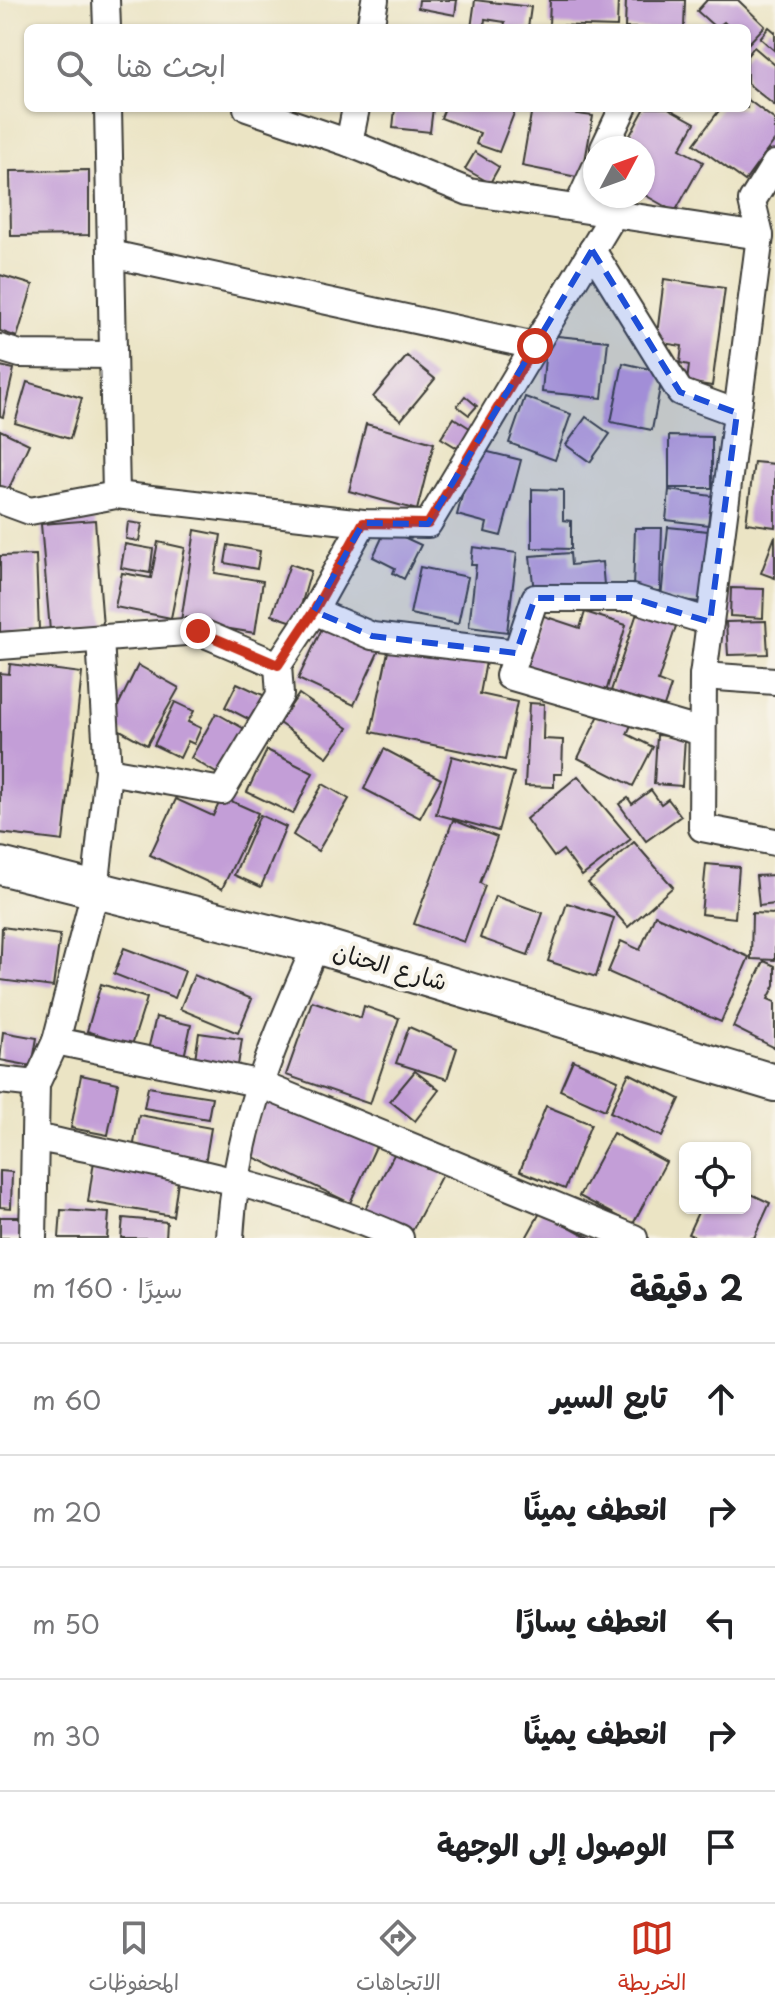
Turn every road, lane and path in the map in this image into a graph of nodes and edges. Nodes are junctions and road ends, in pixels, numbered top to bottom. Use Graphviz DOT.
graph roads {
  1 [pos="106,0"];
  2 [pos="375,0"];
  3 [pos="107,24"];
  4 [pos="371,24"];
  5 [pos="108,112"];
  6 [pos="259,112"];
  7 [pos="355,112"];
  8 [pos="621,112"];
  9 [pos="610,136"];
  10 [pos="349,143"];
  11 [pos="775,164"];
  12 [pos="583,195"];
  13 [pos="763,203"];
  14 [pos="577,208"];
  15 [pos="614,214"];
  16 [pos="760,236"];
  17 [pos="592,250"];
  18 [pos="111,254"];
  19 [pos="535,346"];
  20 [pos="0,348"];
  21 [pos="113,355"];
  22 [pos="737,413"];
  23 [pos="116,495"];
  24 [pos="0,500"];
  25 [pos="363,523"];
  26 [pos="314,611"];
  27 [pos="710,622"];
  28 [pos="100,639"];
  29 [pos="0,646"];
  30 [pos="516,653"];
  31 [pos="278,665"];
  32 [pos="703,676"];
  33 [pos="775,681"];
  34 [pos="702,732"];
  35 [pos="108,771"];
  36 [pos="775,842"];
  37 [pos="0,866"];
  38 [pos="95,891"];
  39 [pos="316,945"];
  40 [pos="56,1041"];
  41 [pos="0,1080"];
  42 [pos="257,1083"];
  43 [pos="775,1083"];
  44 [pos="36,1084"];
  45 [pos="35,1137"];
  46 [pos="233,1180"];
  47 [pos="33,1238"];
  48 [pos="230,1238"];
  49 [pos="400,1238"];
  50 [pos="634,1238"];
  1 -- 3 [label="street"];
  2 -- 4 [label="street"];
  5 -- 18 [label="street"];
  6 -- 10 [label="street"];
  7 -- 10 [label="street"];
  8 -- 9 [label="street"];
  10 -- 14 [label="street"];
  11 -- 13 [label="street"];
  12 -- 14 [label="street"];
  13 -- 16 [label="street"];
  14 -- 15 [label="street"];
  15 -- 16 [label="street"];
  15 -- 17 [label="street"];
  16 -- 22 [label="street"];
  17 -- 19 [label="street"];
  17 -- 22 [label="street"];
  18 -- 19 [label="street"];
  18 -- 21 [label="street"];
  19 -- 25 [label="street"];
  20 -- 21 [label="street"];
  21 -- 23 [label="street"];
  22 -- 27 [label="street"];
  23 -- 24 [label="street"];
  23 -- 25 [label="street"];
  25 -- 26 [label="street"];
  26 -- 30 [label="street"];
  26 -- 31 [label="street"];
  27 -- 30 [label="street"];
  27 -- 32 [label="street"];
  28 -- 29 [label="street"];
  28 -- 31 [label="street"];
  28 -- 35 [label="street"];
  30 -- 34 [label="street"];
  31 -- 35 [label="street"];
  32 -- 33 [label="street"];
  32 -- 34 [label="street"];
  34 -- 36 [label="street"];
  35 -- 38 [label="street"];
  37 -- 38 [label="main road, شارع الحنان"];
  38 -- 39 [label="main road, شارع الحنان"];
  38 -- 40 [label="street"];
  39 -- 42 [label="street"];
  39 -- 43 [label="main road, شارع الحنان"];
  40 -- 42 [label="street"];
  40 -- 44 [label="street"];
  41 -- 44 [label="street"];
  42 -- 46 [label="street"];
  42 -- 50 [label="street"];
  44 -- 45 [label="street"];
  45 -- 46 [label="street"];
  45 -- 47 [label="street"];
  46 -- 48 [label="street"];
  46 -- 49 [label="street"];
}
